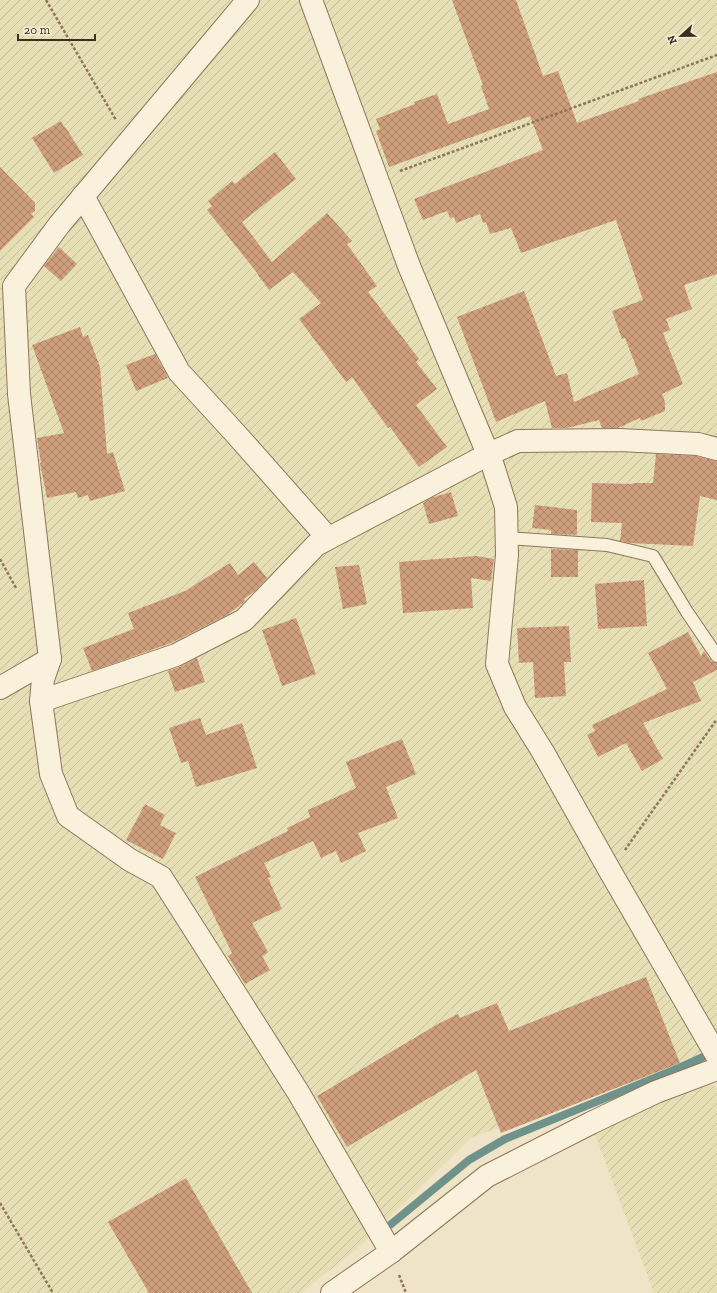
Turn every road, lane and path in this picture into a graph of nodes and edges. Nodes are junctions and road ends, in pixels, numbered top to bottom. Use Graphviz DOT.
graph roads {
  1 [pos="46,0"];
  2 [pos="248,0"];
  3 [pos="311,0"];
  4 [pos="717,55"];
  5 [pos="129,142"];
  6 [pos="377,179"];
  7 [pos="83,196"];
  8 [pos="717,449"];
  9 [pos="489,454"];
  10 [pos="328,538"];
  11 [pos="507,538"];
  12 [pos="717,656"];
  13 [pos="50,659"];
  14 [pos="0,688"];
  15 [pos="41,701"];
  16 [pos="717,719"];
  17 [pos="610,871"];
  18 [pos="713,1043"];
  19 [pos="717,1068"];
  20 [pos="0,1204"];
  21 [pos="391,1252"];
  22 [pos="53,1293"];
  23 [pos="332,1293"];
  1 -- 5 [label="path"];
  2 -- 5 [label="street"];
  3 -- 6 [label="street"];
  4 -- 6 [label="path"];
  5 -- 7 [label="street"];
  6 -- 9 [label="street"];
  7 -- 10 [label="street"];
  7 -- 13 [label="street"];
  8 -- 9 [label="street"];
  9 -- 10 [label="street"];
  9 -- 11 [label="street"];
  10 -- 15 [label="street"];
  11 -- 12 [label="lane"];
  11 -- 17 [label="street"];
  13 -- 14 [label="street"];
  13 -- 15 [label="street"];
  15 -- 21 [label="street"];
  16 -- 17 [label="path"];
  17 -- 18 [label="street"];
  19 -- 21 [label="street"];
  20 -- 22 [label="path"];
  21 -- 23 [label="street"];
}
